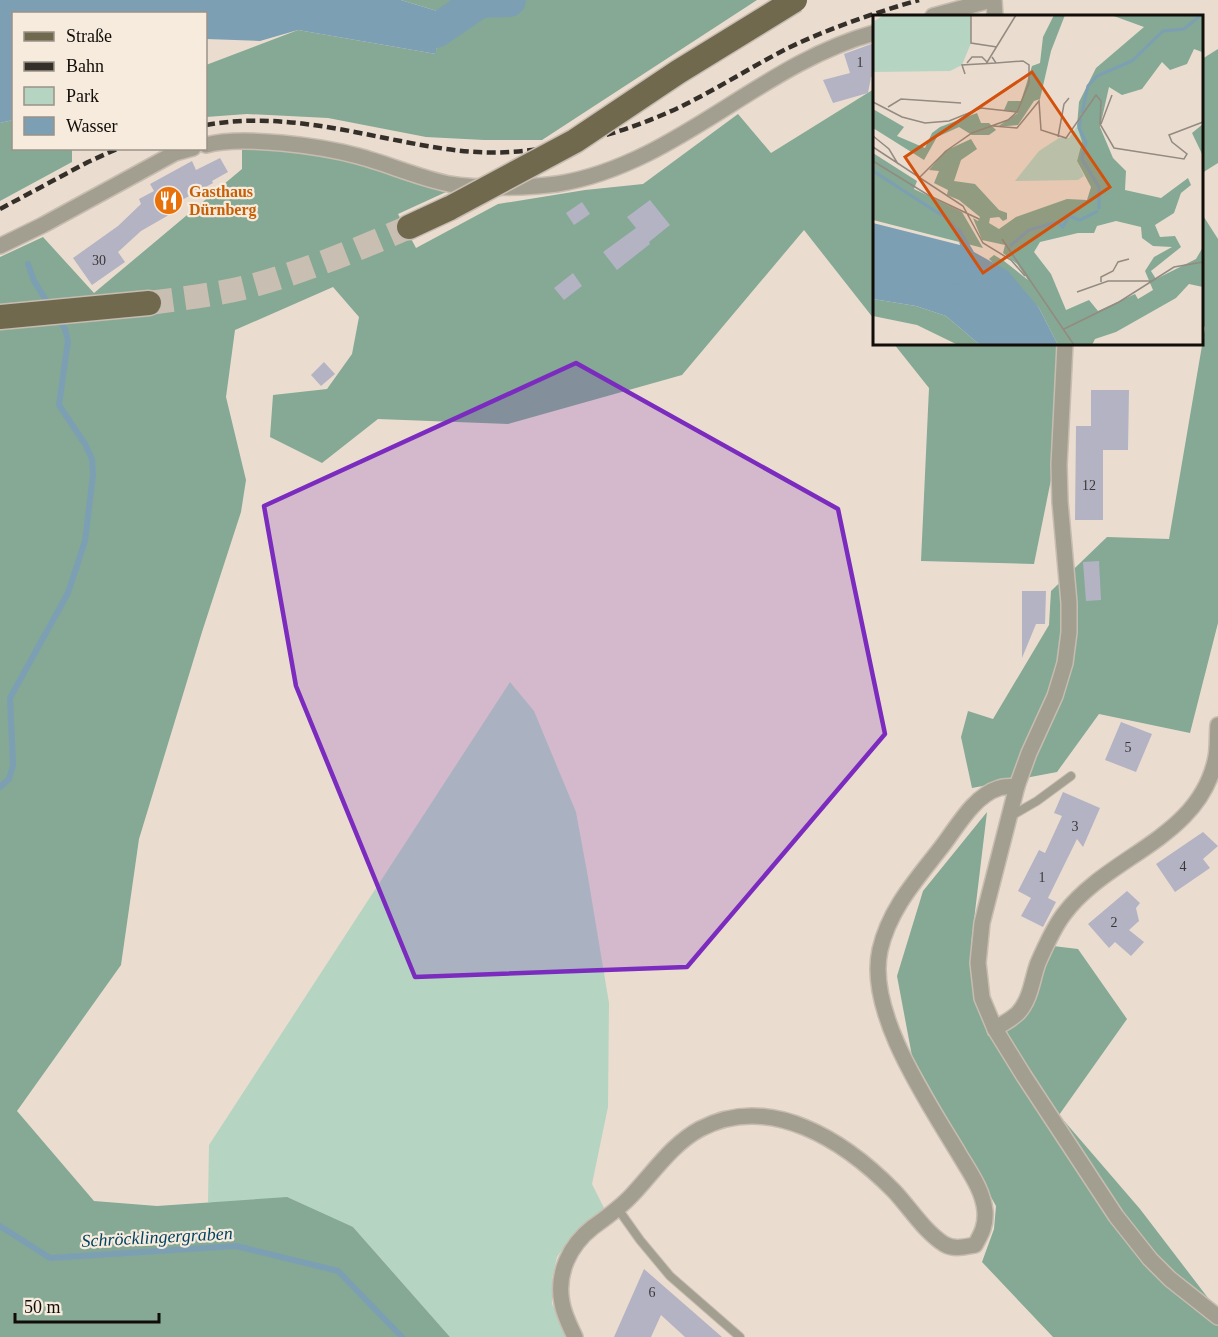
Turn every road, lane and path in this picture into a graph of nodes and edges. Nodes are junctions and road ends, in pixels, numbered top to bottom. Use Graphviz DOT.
graph roads {
  1 [pos="795,0"];
  2 [pos="993,0"];
  3 [pos="937,15"];
  4 [pos="995,15"];
  5 [pos="873,33"];
  6 [pos="207,145"];
  7 [pos="186,150"];
  8 [pos="408,227"];
  9 [pos="0,246"];
  10 [pos="149,303"];
  11 [pos="7,317"];
  12 [pos="1065,345"];
  13 [pos="1218,725"];
  14 [pos="1071,776"];
  15 [pos="1017,786"];
  16 [pos="1009,817"];
  17 [pos="995,1029"];
  18 [pos="618,1209"];
  19 [pos="1218,1317"];
  20 [pos="575,1337"];
  21 [pos="740,1337"];
  1 -- 8 [label="main road, bridge"];
  2 -- 3 [label="street"];
  2 -- 4 [label="street"];
  5 -- 6 [label="street"];
  7 -- 9 [label="street"];
  10 -- 11 [label="main road"];
  12 -- 15 [label="street"];
  13 -- 17 [label="street"];
  14 -- 16 [label="lane"];
  15 -- 16 [label="street"];
  15 -- 18 [label="street"];
  16 -- 17 [label="street"];
  17 -- 19 [label="street"];
  18 -- 20 [label="street"];
  18 -- 21 [label="lane"];
}
